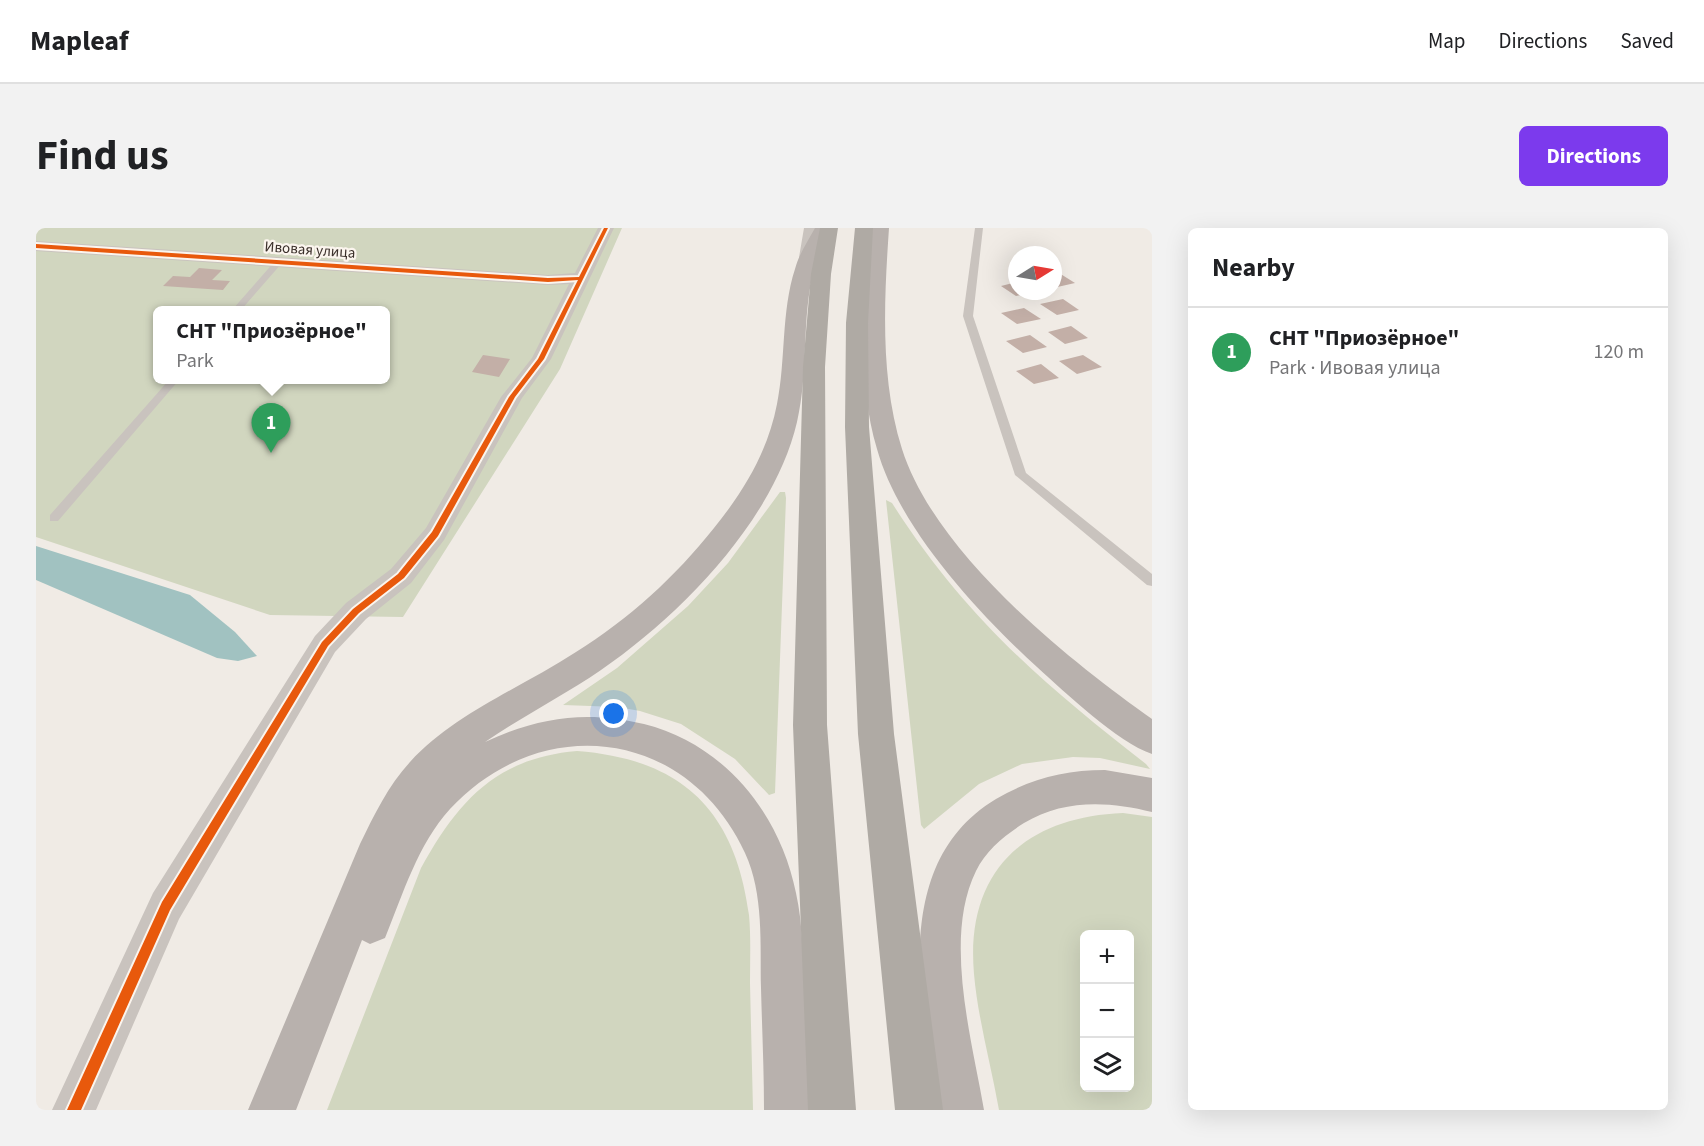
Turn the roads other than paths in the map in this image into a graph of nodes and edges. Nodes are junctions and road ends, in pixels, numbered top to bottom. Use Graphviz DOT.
graph roads {
  1 [pos="606,228"];
  2 [pos="812,228"];
  3 [pos="824,228"];
  4 [pos="829,228"];
  5 [pos="864,228"];
  6 [pos="879,228"];
  7 [pos="979,228"];
  8 [pos="69,234"];
  9 [pos="44,247"];
  10 [pos="36,260"];
  11 [pos="278,263"];
  12 [pos="804,272"];
  13 [pos="582,278"];
  14 [pos="240,306"];
  15 [pos="817,316"];
  16 [pos="171,384"];
  17 [pos="54,519"];
  18 [pos="1152,581"];
  19 [pos="1152,739"];
  20 [pos="1152,795"];
  21 [pos="74,1110"];
  22 [pos="272,1110"];
  23 [pos="283,1110"];
  24 [pos="788,1110"];
  25 [pos="832,1110"];
  26 [pos="919,1110"];
  27 [pos="960,1110"];
  1 -- 13 [label="street"];
  2 -- 12 [label="street"];
  3 -- 12 [label="main road"];
  4 -- 15 [label="highway"];
  5 -- 26 [label="highway"];
  6 -- 19 [label="main road"];
  7 -- 18 [label="lane"];
  8 -- 9 [label="street"];
  9 -- 10 [label="street"];
  9 -- 11 [label="street, Ивовая улица"];
  11 -- 13 [label="street, Ивовая улица"];
  11 -- 14 [label="lane"];
  12 -- 15 [label="street"];
  12 -- 22 [label="main road"];
  13 -- 21 [label="street"];
  15 -- 25 [label="highway"];
  16 -- 17 [label="lane"];
  20 -- 27 [label="main road"];
  23 -- 24 [label="main road"];
}
